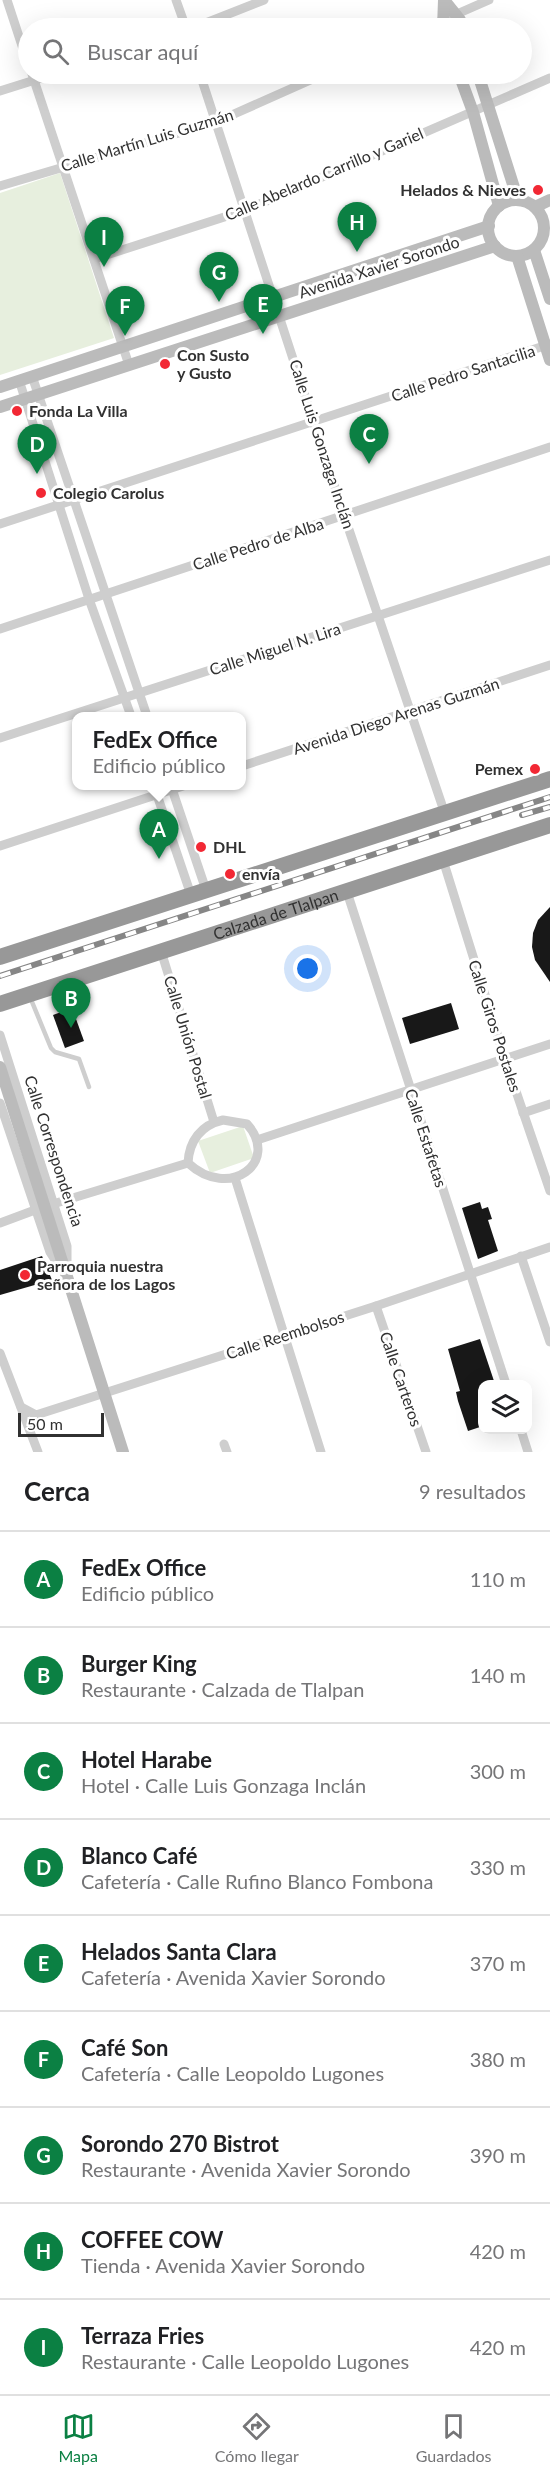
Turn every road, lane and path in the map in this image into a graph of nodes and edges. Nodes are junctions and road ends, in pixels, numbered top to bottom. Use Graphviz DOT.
graph roads {
  1 [pos="7,0"];
  2 [pos="176,0"];
  3 [pos="264,0"];
  4 [pos="444,0"];
  5 [pos="489,0"];
  6 [pos="455,15"];
  7 [pos="182,18"];
  8 [pos="219,18"];
  9 [pos="443,18"];
  10 [pos="451,18"];
  11 [pos="457,18"];
  12 [pos="18,34"];
  13 [pos="550,78"];
  14 [pos="18,83"];
  15 [pos="35,84"];
  16 [pos="203,84"];
  17 [pos="302,84"];
  18 [pos="463,84"];
  19 [pos="482,84"];
  20 [pos="0,91"];
  21 [pos="489,105"];
  22 [pos="473,112"];
  23 [pos="216,122"];
  24 [pos="63,167"];
  25 [pos="0,186"];
  26 [pos="518,200"];
  27 [pos="550,200"];
  28 [pos="499,206"];
  29 [pos="535,207"];
  30 [pos="246,210"];
  31 [pos="547,222"];
  32 [pos="489,226"];
  33 [pos="495,246"];
  34 [pos="534,250"];
  35 [pos="517,256"];
  36 [pos="94,258"];
  37 [pos="275,298"];
  38 [pos="550,299"];
  39 [pos="281,316"];
  40 [pos="548,345"];
  41 [pos="124,348"];
  42 [pos="550,360"];
  43 [pos="129,365"];
  44 [pos="32,376"];
  45 [pos="18,381"];
  46 [pos="0,387"];
  47 [pos="38,394"];
  48 [pos="25,399"];
  49 [pos="0,407"];
  50 [pos="314,421"];
  51 [pos="550,447"];
  52 [pos="74,500"];
  53 [pos="60,505"];
  54 [pos="344,515"];
  55 [pos="0,524"];
  56 [pos="550,560"];
  57 [pos="106,594"];
  58 [pos="89,599"];
  59 [pos="379,615"];
  60 [pos="0,629"];
  61 [pos="550,665"];
  62 [pos="138,693"];
  63 [pos="124,697"];
  64 [pos="79,712"];
  65 [pos="129,712"];
  66 [pos="145,712"];
  67 [pos="410,712"];
  68 [pos="72,714"];
  69 [pos="0,738"];
  70 [pos="246,765"];
  71 [pos="550,779"];
  72 [pos="155,790"];
  73 [pos="172,790"];
  74 [pos="445,814"];
  75 [pos="550,825"];
  76 [pos="0,846"];
  77 [pos="443,860"];
  78 [pos="199,892"];
  79 [pos="347,892"];
  80 [pos="161,951"];
  81 [pos="0,957"];
  82 [pos="29,994"];
  83 [pos="0,1004"];
  84 [pos="0,1035"];
  85 [pos="550,1044"];
  86 [pos="505,1059"];
  87 [pos="0,1067"];
  88 [pos="89,1087"];
  89 [pos="411,1090"];
  90 [pos="0,1103"];
  91 [pos="550,1104"];
  92 [pos="524,1113"];
  93 [pos="214,1122"];
  94 [pos="257,1140"];
  95 [pos="188,1163"];
  96 [pos="235,1178"];
  97 [pos="548,1178"];
  98 [pos="550,1191"];
  99 [pos="53,1204"];
  100 [pos="35,1210"];
  101 [pos="0,1223"];
  102 [pos="550,1247"];
  103 [pos="521,1256"];
  104 [pos="471,1274"];
  105 [pos="67,1278"];
  106 [pos="376,1306"];
  107 [pos="282,1335"];
  108 [pos="550,1342"];
  109 [pos="0,1353"];
  110 [pos="505,1380"];
  111 [pos="103,1393"];
  112 [pos="21,1407"];
  113 [pos="521,1434"];
  114 [pos="38,1452"];
  115 [pos="123,1452"];
  116 [pos="321,1452"];
  117 [pos="426,1452"];
  118 [pos="528,1452"];
  1 -- 12 [label="street"];
  2 -- 7 [label="street"];
  3 -- 8 [label="street"];
  4 -- 6 [label="street"];
  4 -- 9 [label="street"];
  5 -- 6 [label="street"];
  6 -- 10 [label="street"];
  6 -- 11 [label="street"];
  13 -- 21 [label="street, Calle Abelardo Carrillo y Gariel"];
  14 -- 20 [label="street"];
  15 -- 24 [label="street"];
  16 -- 23 [label="street, Calle Luis Gonzaga Inclán"];
  17 -- 23 [label="street, Calle Martín Luis Guzmán"];
  18 -- 22 [label="street"];
  19 -- 21 [label="street"];
  21 -- 22 [label="street, Calle Abelardo Carrillo y Gariel"];
  21 -- 26 [label="street"];
  22 -- 28 [label="street"];
  22 -- 30 [label="street, Calle Abelardo Carrillo y Gariel"];
  23 -- 24 [label="street, Calle Martín Luis Guzmán"];
  23 -- 30 [label="street, Calle Luis Gonzaga Inclán"];
  24 -- 25 [label="street, Calle Martín Luis Guzmán"];
  24 -- 36 [label="street"];
  26 -- 28 [label="street"];
  26 -- 29 [label="street"];
  27 -- 29 [label="street"];
  28 -- 32 [label="street"];
  29 -- 31 [label="street"];
  30 -- 36 [label="street, Calle Abelardo Carrillo y Gariel"];
  30 -- 37 [label="street, Calle Luis Gonzaga Inclán"];
  31 -- 34 [label="street"];
  32 -- 33 [label="street"];
  32 -- 37 [label="street, Avenida Xavier Sorondo"];
  33 -- 35 [label="street"];
  33 -- 39 [label="street, Avenida Xavier Sorondo"];
  34 -- 35 [label="street"];
  34 -- 38 [label="street"];
  35 -- 40 [label="street"];
  36 -- 41 [label="street"];
  37 -- 39 [label="street, Calle Luis Gonzaga Inclán"];
  37 -- 41 [label="street, Avenida Xavier Sorondo"];
  39 -- 43 [label="street, Avenida Xavier Sorondo"];
  39 -- 50 [label="street, Calle Luis Gonzaga Inclán"];
  40 -- 42 [label="street"];
  40 -- 50 [label="street, Calle Pedro Santacilia"];
  41 -- 43 [label="street"];
  41 -- 44 [label="street, Avenida Xavier Sorondo"];
  43 -- 47 [label="street, Avenida Xavier Sorondo"];
  44 -- 45 [label="street, Avenida Xavier Sorondo"];
  44 -- 47 [label="street"];
  45 -- 46 [label="street, Avenida Xavier Sorondo"];
  45 -- 48 [label="street"];
  47 -- 48 [label="street, Avenida Xavier Sorondo"];
  47 -- 52 [label="street"];
  48 -- 49 [label="street, Avenida Xavier Sorondo"];
  48 -- 53 [label="street"];
  50 -- 52 [label="street, Calle Pedro Santacilia"];
  50 -- 54 [label="street, Calle Luis Gonzaga Inclán"];
  51 -- 54 [label="street, Calle Pedro de Alba"];
  52 -- 53 [label="street, Calle Pedro Santacilia"];
  52 -- 57 [label="street"];
  53 -- 55 [label="street, Calle Pedro Santacilia"];
  53 -- 58 [label="street"];
  54 -- 57 [label="street, Calle Pedro de Alba"];
  54 -- 59 [label="street, Calle Luis Gonzaga Inclán"];
  56 -- 59 [label="street, Calle Miguel N. Lira"];
  57 -- 58 [label="street, Calle Pedro de Alba"];
  57 -- 62 [label="street"];
  58 -- 60 [label="street, Calle Pedro de Alba"];
  58 -- 63 [label="street"];
  59 -- 62 [label="street, Calle Miguel N. Lira"];
  59 -- 67 [label="street, Calle Luis Gonzaga Inclán"];
  61 -- 67 [label="street, Avenida Diego Arenas Guzmán"];
  62 -- 63 [label="street, Calle Miguel N. Lira"];
  62 -- 66 [label="street"];
  63 -- 64 [label="street, Calle Miguel N. Lira"];
  63 -- 65 [label="street"];
  67 -- 70 [label="street, Avenida Diego Arenas Guzmán"];
  67 -- 74 [label="street, Calle Luis Gonzaga Inclán"];
  68 -- 69 [label="street, Calle Miguel N. Lira"];
  71 -- 74 [label="highway"];
  72 -- 76 [label="street"];
  72 -- 78 [label="street"];
  73 -- 78 [label="street"];
  74 -- 78 [label="highway"];
  75 -- 77 [label="highway, Calzada de Tlalpan"];
  77 -- 79 [label="highway, Calzada de Tlalpan"];
  77 -- 86 [label="street, Calle Giros Postales"];
  78 -- 81 [label="highway"];
  79 -- 80 [label="highway, Calzada de Tlalpan"];
  79 -- 89 [label="street, Calle Estafetas"];
  80 -- 82 [label="highway, Calzada de Tlalpan"];
  80 -- 93 [label="street, Calle Unión Postal"];
  82 -- 83 [label="highway, Calzada de Tlalpan"];
  82 -- 88 [label="lane"];
  84 -- 99 [label="street, Calle Correspondencia"];
  85 -- 86 [label="street"];
  86 -- 89 [label="street"];
  86 -- 92 [label="street, Calle Giros Postales"];
  87 -- 105 [label="street, Calle Correspondencia"];
  89 -- 94 [label="street"];
  89 -- 104 [label="street, Calle Estafetas"];
  90 -- 100 [label="street, Calle Correspondencia"];
  91 -- 92 [label="street"];
  92 -- 97 [label="street, Calle Giros Postales"];
  93 -- 94 [label="street"];
  93 -- 95 [label="street"];
  94 -- 96 [label="street"];
  95 -- 96 [label="street"];
  95 -- 99 [label="street"];
  96 -- 107 [label="street"];
  97 -- 98 [label="street, Calle Giros Postales"];
  99 -- 105 [label="street, Calle Correspondencia"];
  100 -- 101 [label="street"];
  100 -- 105 [label="street, Calle Correspondencia"];
  102 -- 103 [label="street, Calle Reembolsos"];
  103 -- 104 [label="street, Calle Reembolsos"];
  103 -- 108 [label="street"];
  104 -- 106 [label="street, Calle Reembolsos"];
  104 -- 110 [label="street, Calle Estafetas"];
  105 -- 111 [label="street, Calle Correspondencia"];
  106 -- 107 [label="street, Calle Reembolsos"];
  106 -- 117 [label="street, Calle Carteros"];
  107 -- 111 [label="street, Calle Reembolsos"];
  107 -- 116 [label="street"];
  109 -- 112 [label="street"];
  111 -- 112 [label="street, Calle Reembolsos"];
  111 -- 115 [label="street, Calle Correspondencia"];
  112 -- 114 [label="street"];
  113 -- 118 [label="street"];
}
